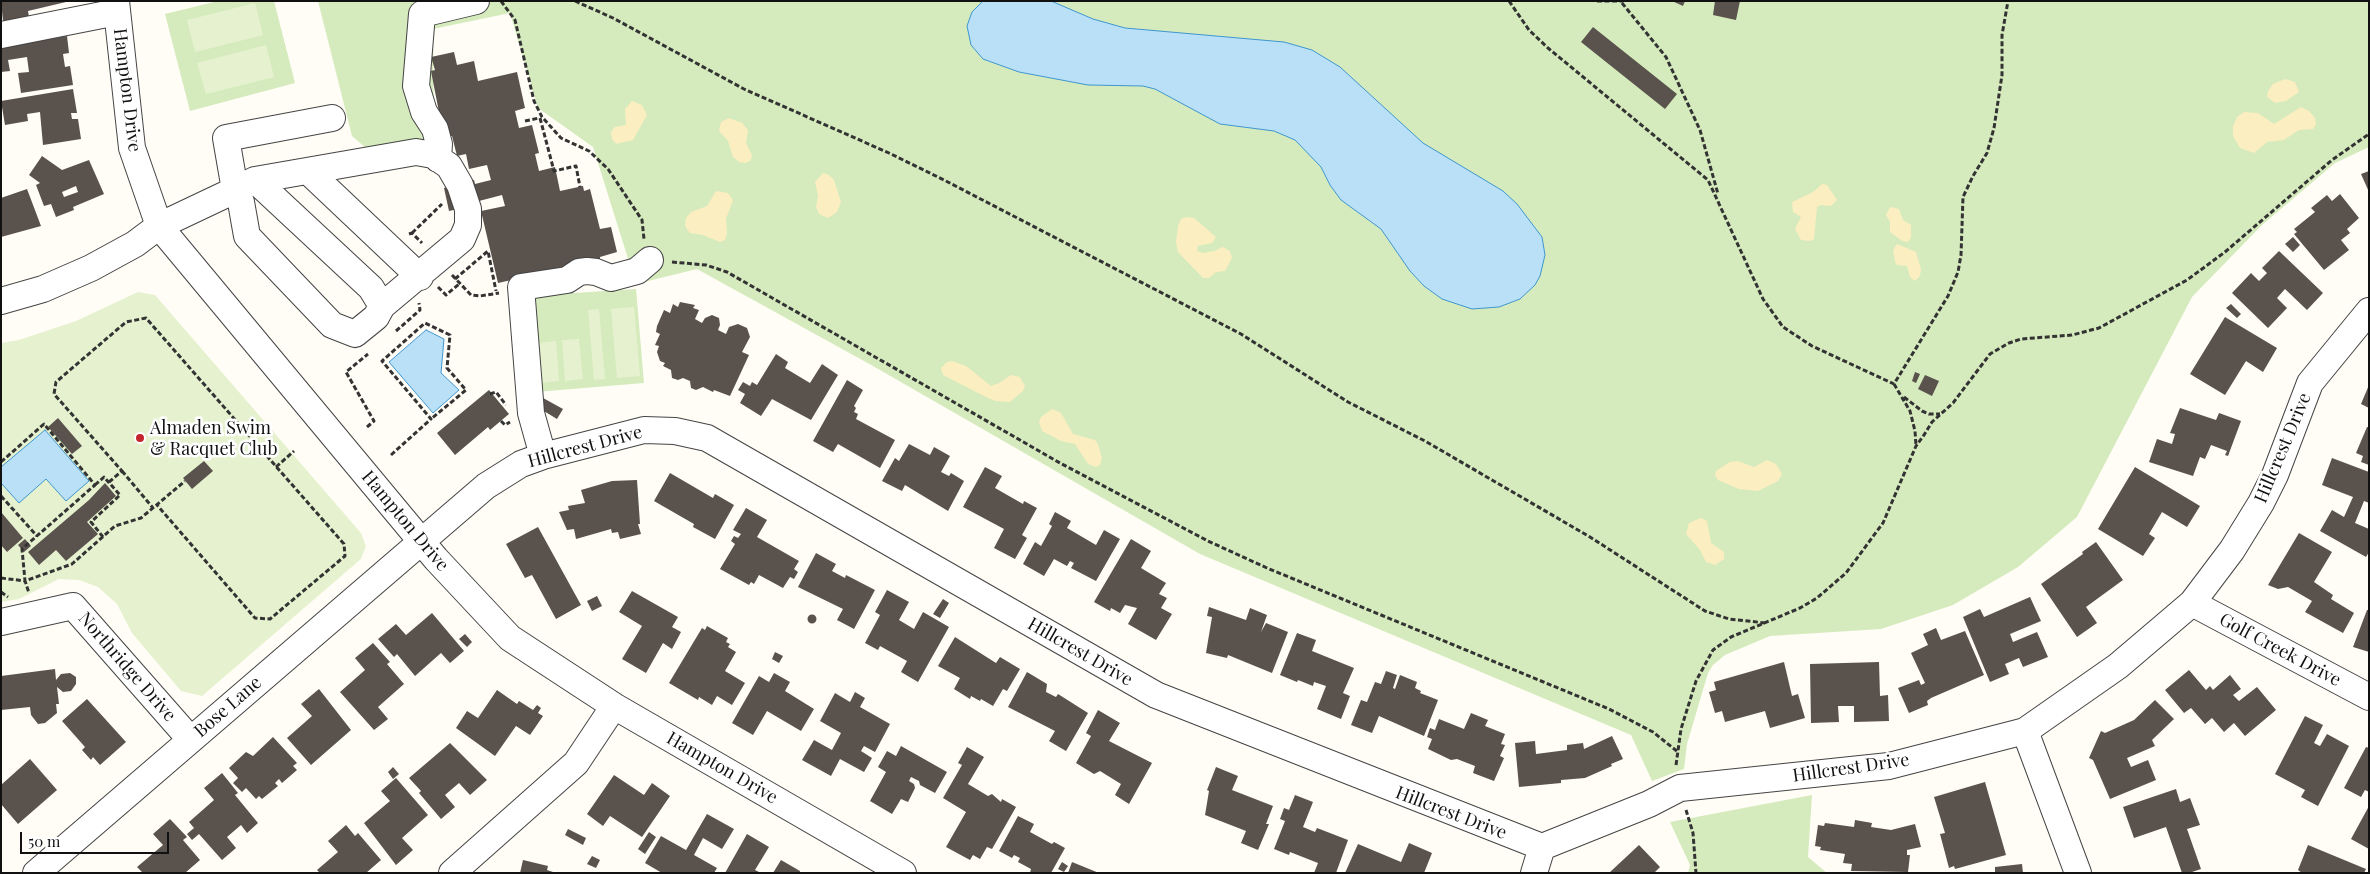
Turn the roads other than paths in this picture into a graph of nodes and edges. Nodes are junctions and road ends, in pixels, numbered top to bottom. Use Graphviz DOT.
graph roads {
  1 [pos="476,1"];
  2 [pos="117,7"];
  3 [pos="1,35"];
  4 [pos="332,118"];
  5 [pos="438,159"];
  6 [pos="308,171"];
  7 [pos="244,191"];
  8 [pos="159,226"];
  9 [pos="650,260"];
  10 [pos="427,279"];
  11 [pos="1,301"];
  12 [pos="382,306"];
  13 [pos="2369,311"];
  14 [pos="543,456"];
  15 [pos="422,542"];
  16 [pos="2192,603"];
  17 [pos="1,622"];
  18 [pos="2369,696"];
  19 [pos="614,706"];
  20 [pos="2024,731"];
  21 [pos="190,739"];
  22 [pos="1542,847"];
  23 [pos="36,873"];
  24 [pos="452,873"];
  25 [pos="903,873"];
  26 [pos="1534,873"];
  27 [pos="2078,873"];
  1 -- 5 [label="street"];
  2 -- 3 [label="street"];
  2 -- 8 [label="street, Hampton Drive"];
  4 -- 7 [label="street"];
  5 -- 6 [label="street"];
  5 -- 10 [label="street"];
  6 -- 7 [label="street"];
  6 -- 10 [label="street"];
  7 -- 8 [label="street"];
  7 -- 12 [label="street"];
  7 -- 12 [label="street"];
  8 -- 11 [label="street"];
  8 -- 15 [label="street, Hampton Drive"];
  9 -- 14 [label="street"];
  10 -- 12 [label="street"];
  13 -- 16 [label="street, Hillcrest Drive"];
  14 -- 15 [label="street, Hillcrest Drive"];
  14 -- 22 [label="street, Hillcrest Drive"];
  15 -- 19 [label="street, Hampton Drive"];
  15 -- 21 [label="street, Bose Lane"];
  16 -- 18 [label="street, Golf Creek Drive"];
  16 -- 20 [label="street, Hillcrest Drive"];
  17 -- 21 [label="street, Northridge Drive"];
  19 -- 24 [label="street"];
  19 -- 25 [label="street, Hampton Drive"];
  20 -- 22 [label="street, Hillcrest Drive"];
  20 -- 27 [label="street"];
  21 -- 23 [label="street, Bose Lane"];
  22 -- 26 [label="street"];
}
